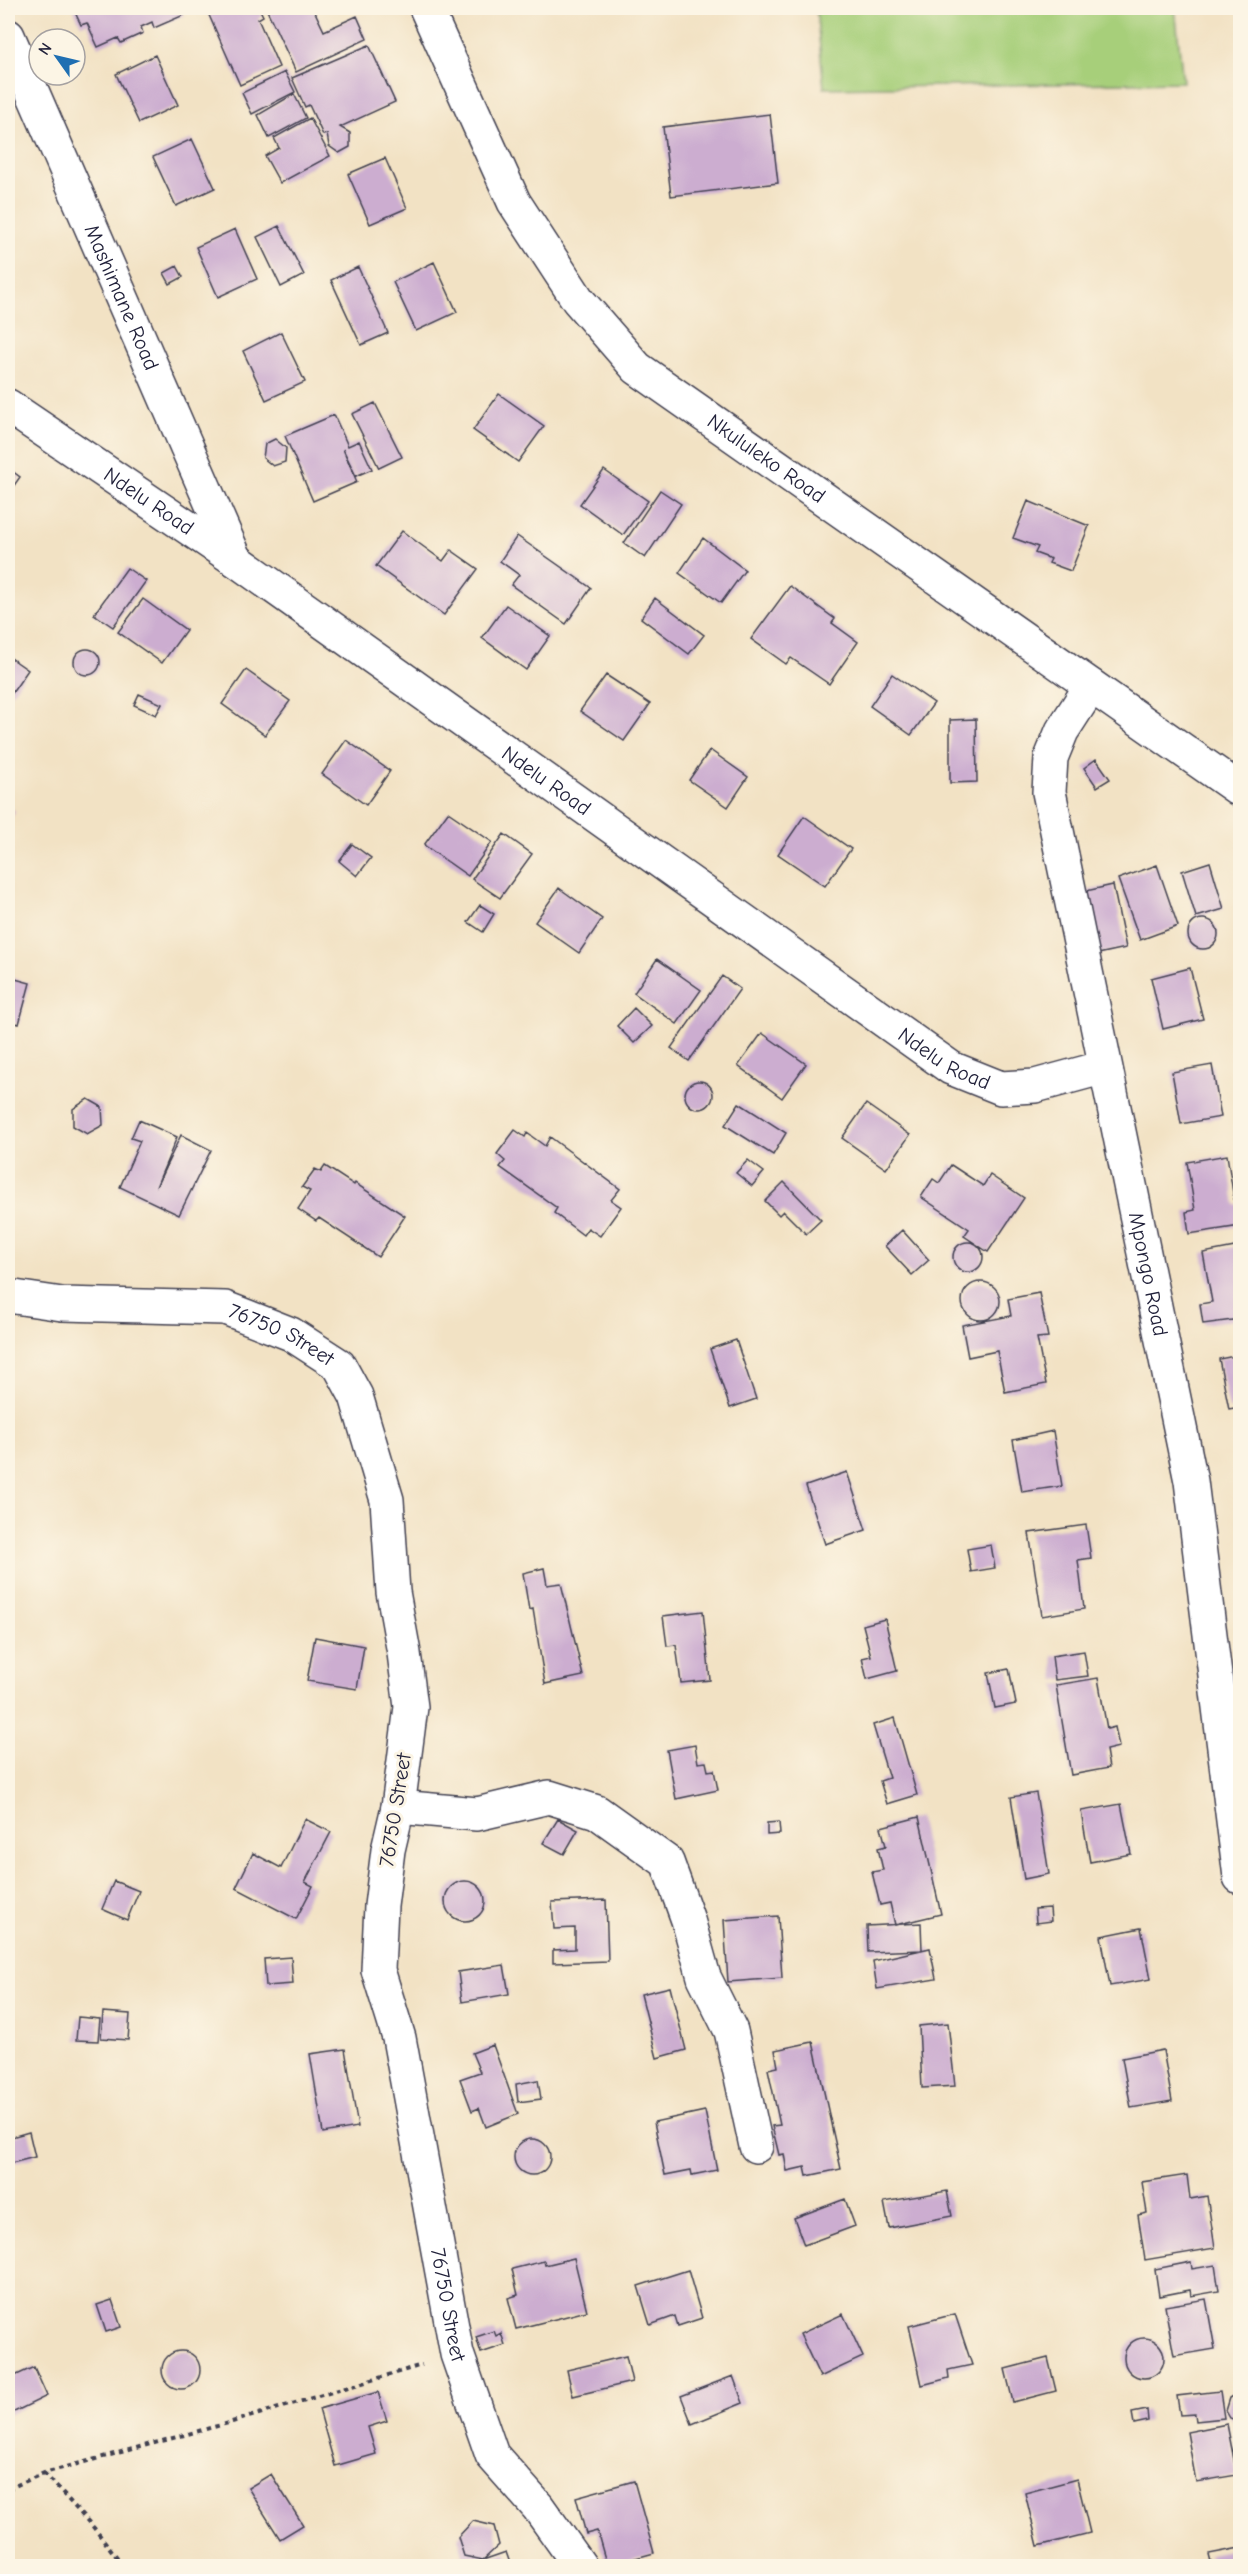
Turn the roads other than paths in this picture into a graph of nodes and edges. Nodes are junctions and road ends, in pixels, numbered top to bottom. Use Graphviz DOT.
graph roads {
  1 [pos="426,8"];
  2 [pos="8,36"];
  3 [pos="8,406"];
  4 [pos="236,560"];
  5 [pos="1091,686"];
  6 [pos="1240,790"];
  7 [pos="1105,1067"];
  8 [pos="8,1296"];
  9 [pos="398,1807"];
  10 [pos="1240,1877"];
  11 [pos="756,2146"];
  12 [pos="580,2566"];
  1 -- 5 [label="street, Nkululeko Road"];
  2 -- 4 [label="street, Mashimane Road"];
  3 -- 4 [label="street, Ndelu Road"];
  4 -- 7 [label="street, Ndelu Road"];
  5 -- 6 [label="street, Nkululeko Road"];
  5 -- 7 [label="street, Mpongo Road"];
  7 -- 10 [label="street, Mpongo Road"];
  8 -- 9 [label="street, 76750 Street"];
  9 -- 11 [label="street"];
  9 -- 12 [label="street, 76750 Street"];
}
